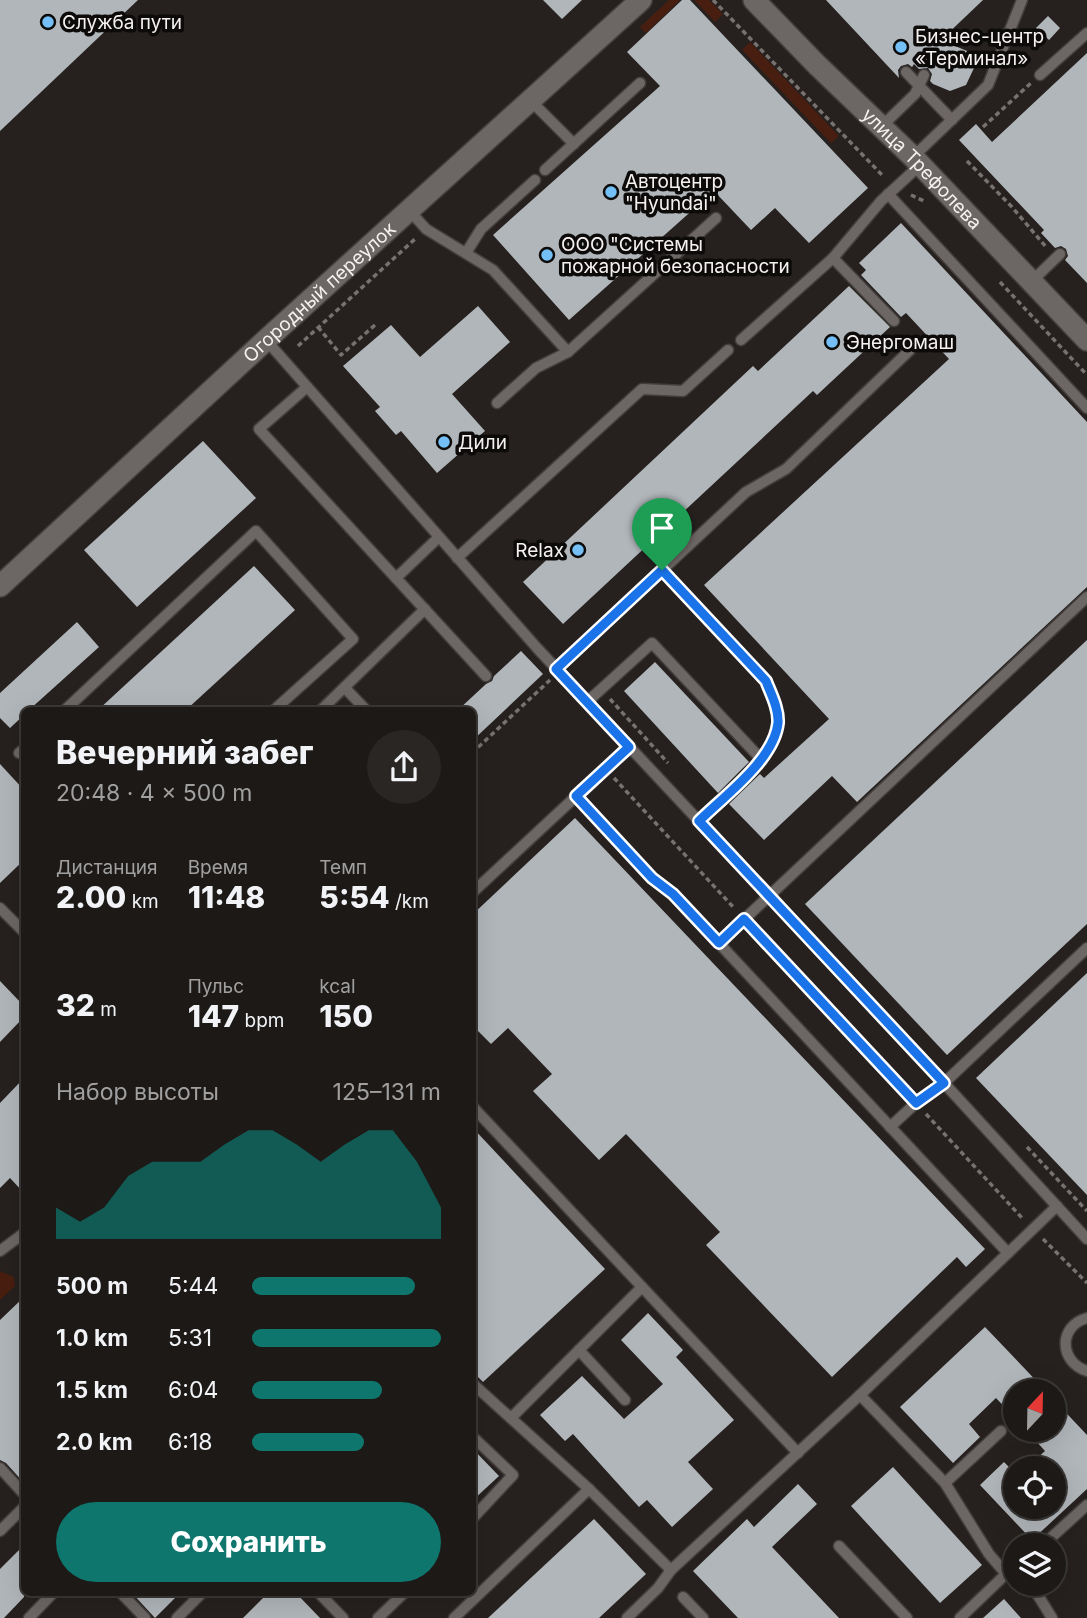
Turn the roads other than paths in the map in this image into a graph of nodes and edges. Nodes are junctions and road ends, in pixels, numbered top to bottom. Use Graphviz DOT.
graph roads {
  1 [pos="640,0"];
  2 [pos="754,0"];
  3 [pos="1022,0"];
  4 [pos="1087,33"];
  5 [pos="906,72"];
  6 [pos="1040,75"];
  7 [pos="922,80"];
  8 [pos="639,83"];
  9 [pos="530,100"];
  10 [pos="952,120"];
  11 [pos="881,127"];
  12 [pos="574,144"];
  13 [pos="916,161"];
  14 [pos="545,170"];
  15 [pos="535,180"];
  16 [pos="888,194"];
  17 [pos="409,210"];
  18 [pos="716,218"];
  19 [pos="466,253"];
  20 [pos="1058,256"];
  21 [pos="834,258"];
  22 [pos="1032,281"];
  23 [pos="894,321"];
  24 [pos="266,340"];
  25 [pos="741,340"];
  26 [pos="1087,340"];
  27 [pos="728,350"];
  28 [pos="910,350"];
  29 [pos="568,352"];
  30 [pos="307,387"];
  31 [pos="497,403"];
  32 [pos="1087,408"];
  33 [pos="439,537"];
  34 [pos="457,558"];
  35 [pos="662,570"];
  36 [pos="396,578"];
  37 [pos="0,586"];
  38 [pos="1087,597"];
  39 [pos="425,609"];
  40 [pos="557,670"];
  41 [pos="486,676"];
  42 [pos="345,688"];
  43 [pos="587,702"];
  44 [pos="68,707"];
  45 [pos="277,707"];
  46 [pos="324,707"];
  47 [pos="363,707"];
  48 [pos="629,747"];
  49 [pos="762,760"];
  50 [pos="576,796"];
  51 [pos="699,821"];
  52 [pos="476,889"];
  53 [pos="769,897"];
  54 [pos="0,908"];
  55 [pos="21,929"];
  56 [pos="719,943"];
  57 [pos="1087,948"];
  58 [pos="944,1083"];
  59 [pos="476,1110"];
  60 [pos="890,1127"];
  61 [pos="1057,1206"];
  62 [pos="21,1235"];
  63 [pos="1087,1239"];
  64 [pos="0,1251"];
  65 [pos="1008,1253"];
  66 [pos="642,1287"];
  67 [pos="1087,1318"];
  68 [pos="579,1350"];
  69 [pos="1087,1371"];
  70 [pos="476,1387"];
  71 [pos="860,1395"];
  72 [pos="625,1399"];
  73 [pos="511,1418"];
  74 [pos="1001,1431"];
  75 [pos="476,1440"];
  76 [pos="798,1453"];
  77 [pos="0,1468"];
  78 [pos="945,1483"];
  79 [pos="589,1489"];
  80 [pos="21,1491"];
  81 [pos="1087,1505"];
  82 [pos="21,1510"];
  83 [pos="476,1515"];
  84 [pos="0,1531"];
  85 [pos="1057,1533"];
  86 [pos="839,1546"];
  87 [pos="1003,1565"];
  88 [pos="671,1570"];
  89 [pos="1003,1579"];
  90 [pos="50,1596"];
  91 [pos="124,1596"];
  92 [pos="199,1596"];
  93 [pos="322,1596"];
  94 [pos="401,1596"];
  95 [pos="1038,1596"];
  96 [pos="683,1597"];
  97 [pos="29,1618"];
  98 [pos="145,1618"];
  99 [pos="177,1618"];
  100 [pos="342,1618"];
  101 [pos="379,1618"];
  102 [pos="454,1618"];
  103 [pos="627,1618"];
  104 [pos="703,1618"];
  105 [pos="907,1618"];
  106 [pos="960,1618"];
  107 [pos="1052,1618"];
  1 -- 9 [label="street, Огородный переулок"];
  2 -- 11 [label="street, улица Трефолева"];
  3 -- 10 [label="lane"];
  4 -- 6 [label="lane"];
  5 -- 7 [label="lane"];
  7 -- 10 [label="lane"];
  7 -- 11 [label="lane"];
  8 -- 12 [label="lane"];
  9 -- 12 [label="lane"];
  9 -- 17 [label="street, Огородный переулок"];
  10 -- 13 [label="lane"];
  11 -- 13 [label="street, улица Трефолева"];
  12 -- 14 [label="lane"];
  13 -- 16 [label="lane"];
  13 -- 22 [label="street, улица Трефолева"];
  15 -- 19 [label="lane"];
  16 -- 21 [label="lane"];
  16 -- 32 [label="lane"];
  17 -- 19 [label="lane"];
  17 -- 24 [label="street, Огородный переулок"];
  18 -- 29 [label="lane"];
  19 -- 29 [label="lane"];
  20 -- 22 [label="lane"];
  21 -- 23 [label="lane"];
  21 -- 25 [label="lane"];
  22 -- 26 [label="street, улица Трефолева"];
  24 -- 30 [label="lane"];
  24 -- 37 [label="street, Огородный переулок"];
  27 -- 34 [label="lane"];
  28 -- 35 [label="lane"];
  29 -- 31 [label="lane"];
  30 -- 33 [label="lane"];
  30 -- 36 [label="lane"];
  33 -- 34 [label="lane"];
  33 -- 36 [label="lane"];
  34 -- 40 [label="lane"];
  35 -- 40 [label="lane"];
  35 -- 49 [label="lane"];
  36 -- 39 [label="lane"];
  38 -- 53 [label="lane"];
  39 -- 41 [label="lane"];
  39 -- 42 [label="lane"];
  40 -- 43 [label="lane"];
  42 -- 46 [label="lane"];
  42 -- 47 [label="lane"];
  43 -- 48 [label="lane"];
  43 -- 49 [label="lane"];
  44 -- 45 [label="lane"];
  48 -- 50 [label="lane"];
  48 -- 51 [label="lane"];
  49 -- 51 [label="lane"];
  50 -- 52 [label="lane"];
  50 -- 56 [label="lane"];
  51 -- 53 [label="lane"];
  53 -- 56 [label="lane"];
  53 -- 58 [label="lane"];
  54 -- 55 [label="lane"];
  56 -- 60 [label="lane"];
  57 -- 58 [label="lane"];
  58 -- 60 [label="lane"];
  58 -- 61 [label="lane"];
  59 -- 66 [label="lane"];
  60 -- 65 [label="lane"];
  61 -- 63 [label="lane"];
  61 -- 65 [label="lane"];
  62 -- 64 [label="lane"];
  65 -- 71 [label="lane"];
  66 -- 68 [label="lane"];
  66 -- 76 [label="lane"];
  67 -- 69 [label="lane"];
  68 -- 72 [label="lane"];
  68 -- 73 [label="lane"];
  70 -- 73 [label="lane"];
  71 -- 76 [label="lane"];
  71 -- 78 [label="lane"];
  73 -- 79 [label="lane"];
  74 -- 78 [label="lane"];
  75 -- 83 [label="lane"];
  76 -- 88 [label="lane"];
  77 -- 80 [label="lane"];
  78 -- 87 [label="lane"];
  79 -- 88 [label="lane"];
  79 -- 102 [label="lane"];
  81 -- 85 [label="lane"];
  82 -- 84 [label="lane"];
  86 -- 105 [label="lane"];
  88 -- 103 [label="lane"];
  89 -- 106 [label="lane"];
  90 -- 97 [label="lane"];
  91 -- 98 [label="lane"];
  92 -- 99 [label="lane"];
  93 -- 100 [label="lane"];
  94 -- 101 [label="lane"];
  95 -- 107 [label="lane"];
  96 -- 104 [label="lane"];
}
